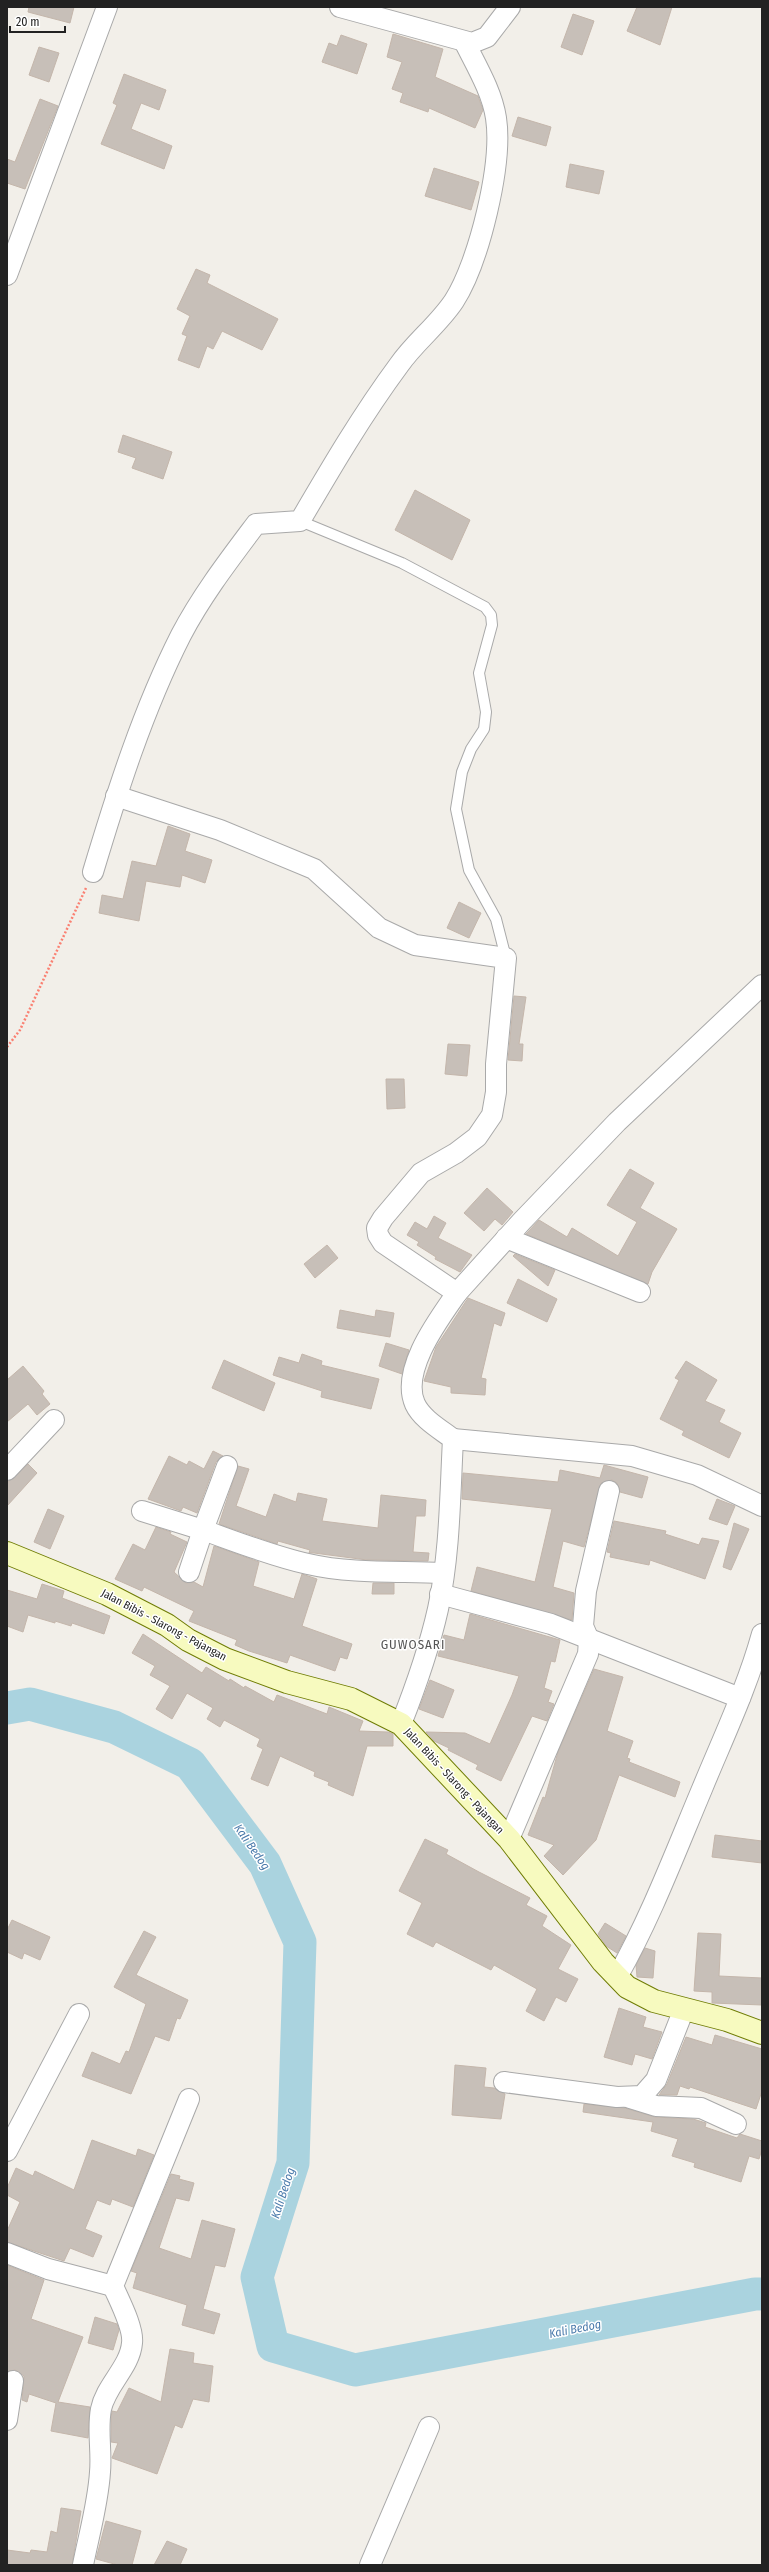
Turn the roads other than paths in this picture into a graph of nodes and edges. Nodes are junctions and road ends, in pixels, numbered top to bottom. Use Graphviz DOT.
graph roads {
  1 [pos="107,7"];
  2 [pos="340,7"];
  3 [pos="510,7"];
  4 [pos="465,43"];
  5 [pos="7,275"];
  6 [pos="300,521"];
  7 [pos="116,796"];
  8 [pos="93,872"];
  9 [pos="506,958"];
  10 [pos="762,985"];
  11 [pos="506,1238"];
  12 [pos="640,1292"];
  13 [pos="457,1293"];
  14 [pos="54,1420"];
  15 [pos="453,1439"];
  16 [pos="227,1466"];
  17 [pos="7,1470"];
  18 [pos="609,1491"];
  19 [pos="762,1506"];
  20 [pos="142,1511"];
  21 [pos="202,1530"];
  22 [pos="7,1553"];
  23 [pos="189,1572"];
  24 [pos="442,1573"];
  25 [pos="440,1594"];
  26 [pos="762,1634"];
  27 [pos="589,1640"];
  28 [pos="740,1698"];
  29 [pos="401,1724"];
  30 [pos="509,1839"];
  31 [pos="617,1977"];
  32 [pos="684,2009"];
  33 [pos="79,2014"];
  34 [pos="762,2033"];
  35 [pos="504,2082"];
  36 [pos="630,2098"];
  37 [pos="189,2099"];
  38 [pos="736,2124"];
  39 [pos="7,2151"];
  40 [pos="7,2253"];
  41 [pos="113,2286"];
  42 [pos="12,2381"];
  43 [pos="7,2420"];
  44 [pos="429,2427"];
  45 [pos="83,2565"];
  46 [pos="370,2565"];
  1 -- 5 [label="street"];
  2 -- 4 [label="street"];
  3 -- 4 [label="street"];
  4 -- 6 [label="street"];
  6 -- 7 [label="street"];
  6 -- 9 [label="lane"];
  7 -- 8 [label="street"];
  7 -- 9 [label="street"];
  9 -- 13 [label="street"];
  10 -- 11 [label="street"];
  11 -- 12 [label="street"];
  11 -- 13 [label="street"];
  13 -- 15 [label="street"];
  14 -- 17 [label="street"];
  15 -- 19 [label="street"];
  15 -- 24 [label="street"];
  16 -- 21 [label="street"];
  18 -- 27 [label="street"];
  20 -- 21 [label="street"];
  21 -- 23 [label="street"];
  21 -- 24 [label="street"];
  22 -- 29 [label="main road, Jalan Bibis - Slarong - Pajangan"];
  24 -- 25 [label="street"];
  25 -- 27 [label="street"];
  25 -- 29 [label="street"];
  26 -- 28 [label="street"];
  27 -- 28 [label="street"];
  27 -- 30 [label="street"];
  28 -- 31 [label="street"];
  29 -- 30 [label="main road, Jalan Bibis - Slarong - Pajangan"];
  30 -- 31 [label="main road, Jalan Bibis - Slarong - Pajangan"];
  31 -- 32 [label="main road, Jalan Bibis - Slarong - Pajangan"];
  32 -- 34 [label="main road, Jalan Bibis - Slarong - Pajangan"];
  32 -- 36 [label="street"];
  33 -- 39 [label="street"];
  35 -- 36 [label="street"];
  36 -- 38 [label="street"];
  37 -- 41 [label="street"];
  40 -- 41 [label="street"];
  41 -- 45 [label="street"];
  42 -- 43 [label="street"];
  44 -- 46 [label="street"];
}
